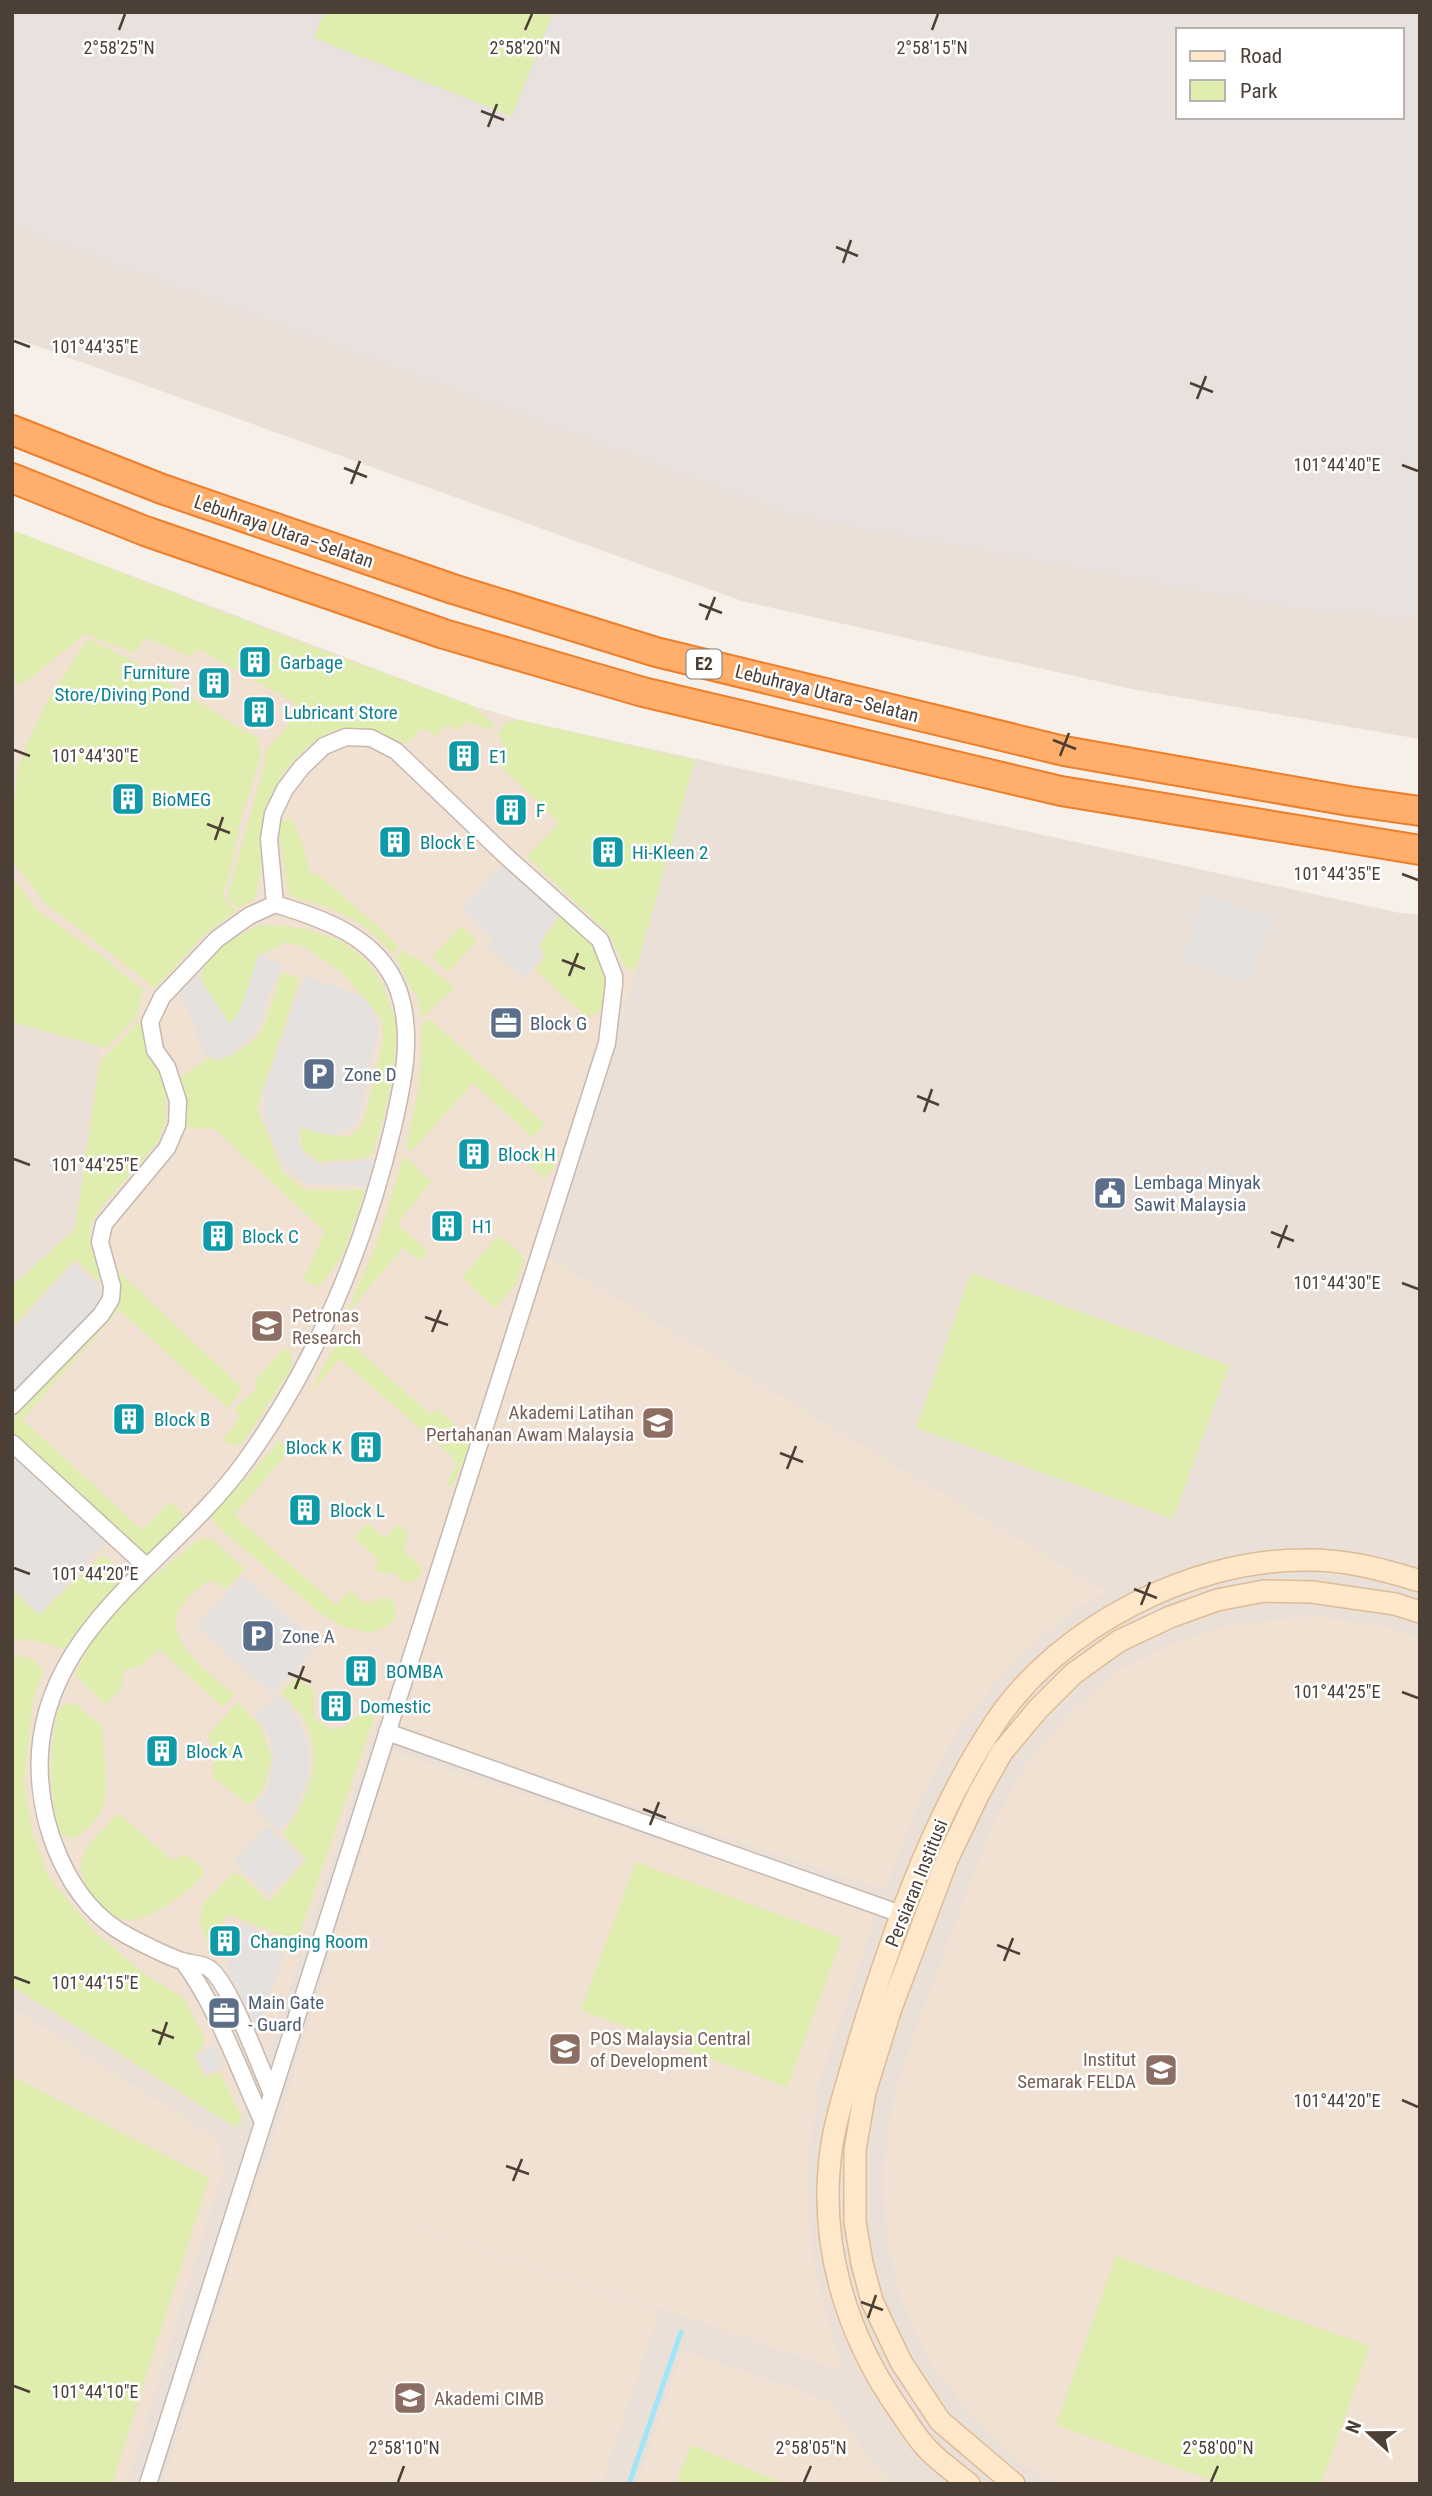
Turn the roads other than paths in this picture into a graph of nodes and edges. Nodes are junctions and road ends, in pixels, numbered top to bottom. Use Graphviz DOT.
graph roads {
  1 [pos="12,430"];
  2 [pos="12,478"];
  3 [pos="1420,811"];
  4 [pos="1420,850"];
  5 [pos="275,904"];
  6 [pos="12,1406"];
  7 [pos="12,1443"];
  8 [pos="147,1567"];
  9 [pos="1420,1581"];
  10 [pos="1420,1612"];
  11 [pos="387,1732"];
  12 [pos="901,1914"];
  13 [pos="183,1961"];
  14 [pos="272,2094"];
  15 [pos="263,2122"];
  16 [pos="148,2484"];
  17 [pos="969,2484"];
  18 [pos="1014,2484"];
  1 -- 3 [label="highway, Lebuhraya Utara–Selatan / E2"];
  2 -- 4 [label="highway, E2"];
  5 -- 6 [label="street"];
  5 -- 8 [label="street"];
  5 -- 11 [label="street"];
  7 -- 8 [label="street"];
  8 -- 13 [label="street"];
  9 -- 12 [label="street, Persiaran Institusi"];
  10 -- 18 [label="street, Persiaran Institusi"];
  11 -- 12 [label="street"];
  11 -- 14 [label="street"];
  12 -- 17 [label="street, Persiaran Institusi"];
  13 -- 14 [label="street"];
  13 -- 15 [label="street"];
  14 -- 15 [label="street"];
  15 -- 16 [label="street"];
}
